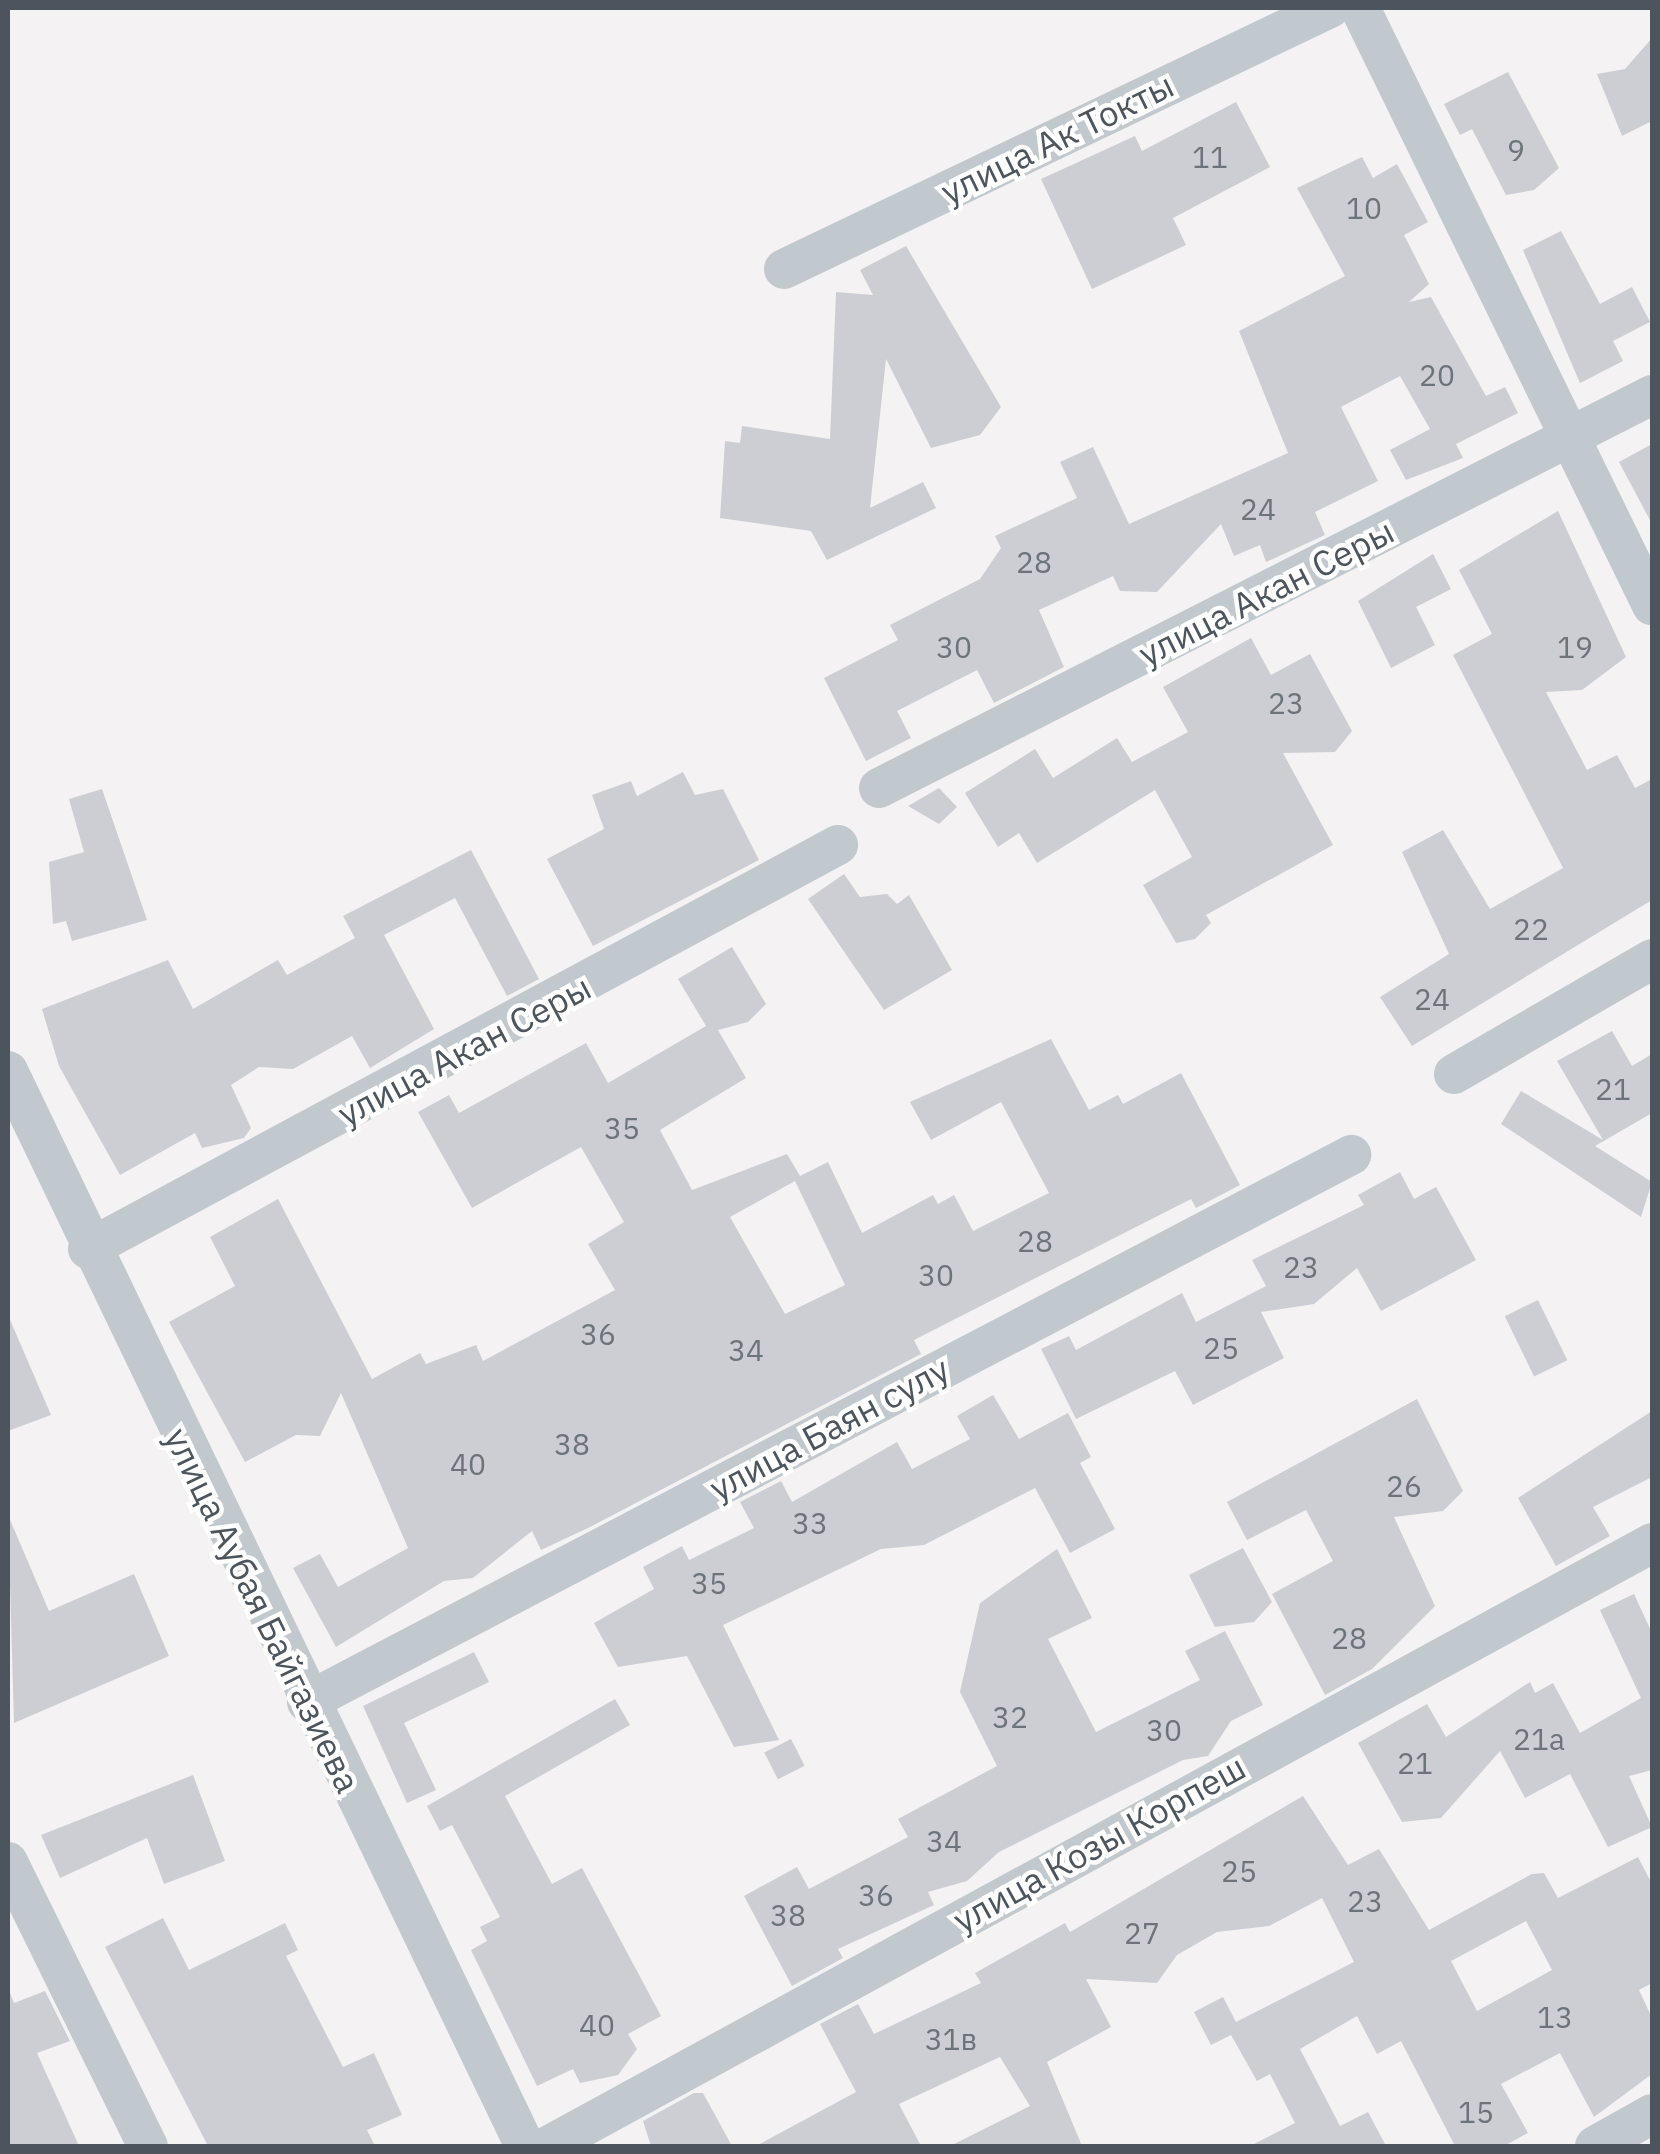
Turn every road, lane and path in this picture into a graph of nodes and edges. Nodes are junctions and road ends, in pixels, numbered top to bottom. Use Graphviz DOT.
graph roads {
  1 [pos="1330,8"];
  2 [pos="1360,8"];
  3 [pos="784,269"];
  4 [pos="1652,395"];
  5 [pos="1566,442"];
  6 [pos="1652,605"];
  7 [pos="879,788"];
  8 [pos="838,846"];
  9 [pos="1652,959"];
  10 [pos="8,1071"];
  11 [pos="1454,1074"];
  12 [pos="1352,1155"];
  13 [pos="88,1249"];
  14 [pos="1652,1542"];
  15 [pos="306,1702"];
  16 [pos="8,1862"];
  17 [pos="1652,2114"];
  18 [pos="148,2146"];
  19 [pos="525,2146"];
  20 [pos="548,2146"];
  21 [pos="1595,2146"];
  1 -- 3 [label="street, улица Ак Токты"];
  2 -- 5 [label="street"];
  4 -- 5 [label="street, улица Акан Серы"];
  5 -- 6 [label="street"];
  5 -- 7 [label="street, улица Акан Серы"];
  8 -- 13 [label="street, улица Акан Серы"];
  9 -- 11 [label="street"];
  10 -- 13 [label="street, улица Аубая Байгазиева"];
  12 -- 15 [label="street, улица Баян сулу"];
  13 -- 15 [label="street, улица Аубая Байгазиева"];
  14 -- 20 [label="street, улица Козы Корпеш"];
  15 -- 19 [label="street, улица Аубая Байгазиева"];
  16 -- 18 [label="street"];
  17 -- 21 [label="street"];
}
